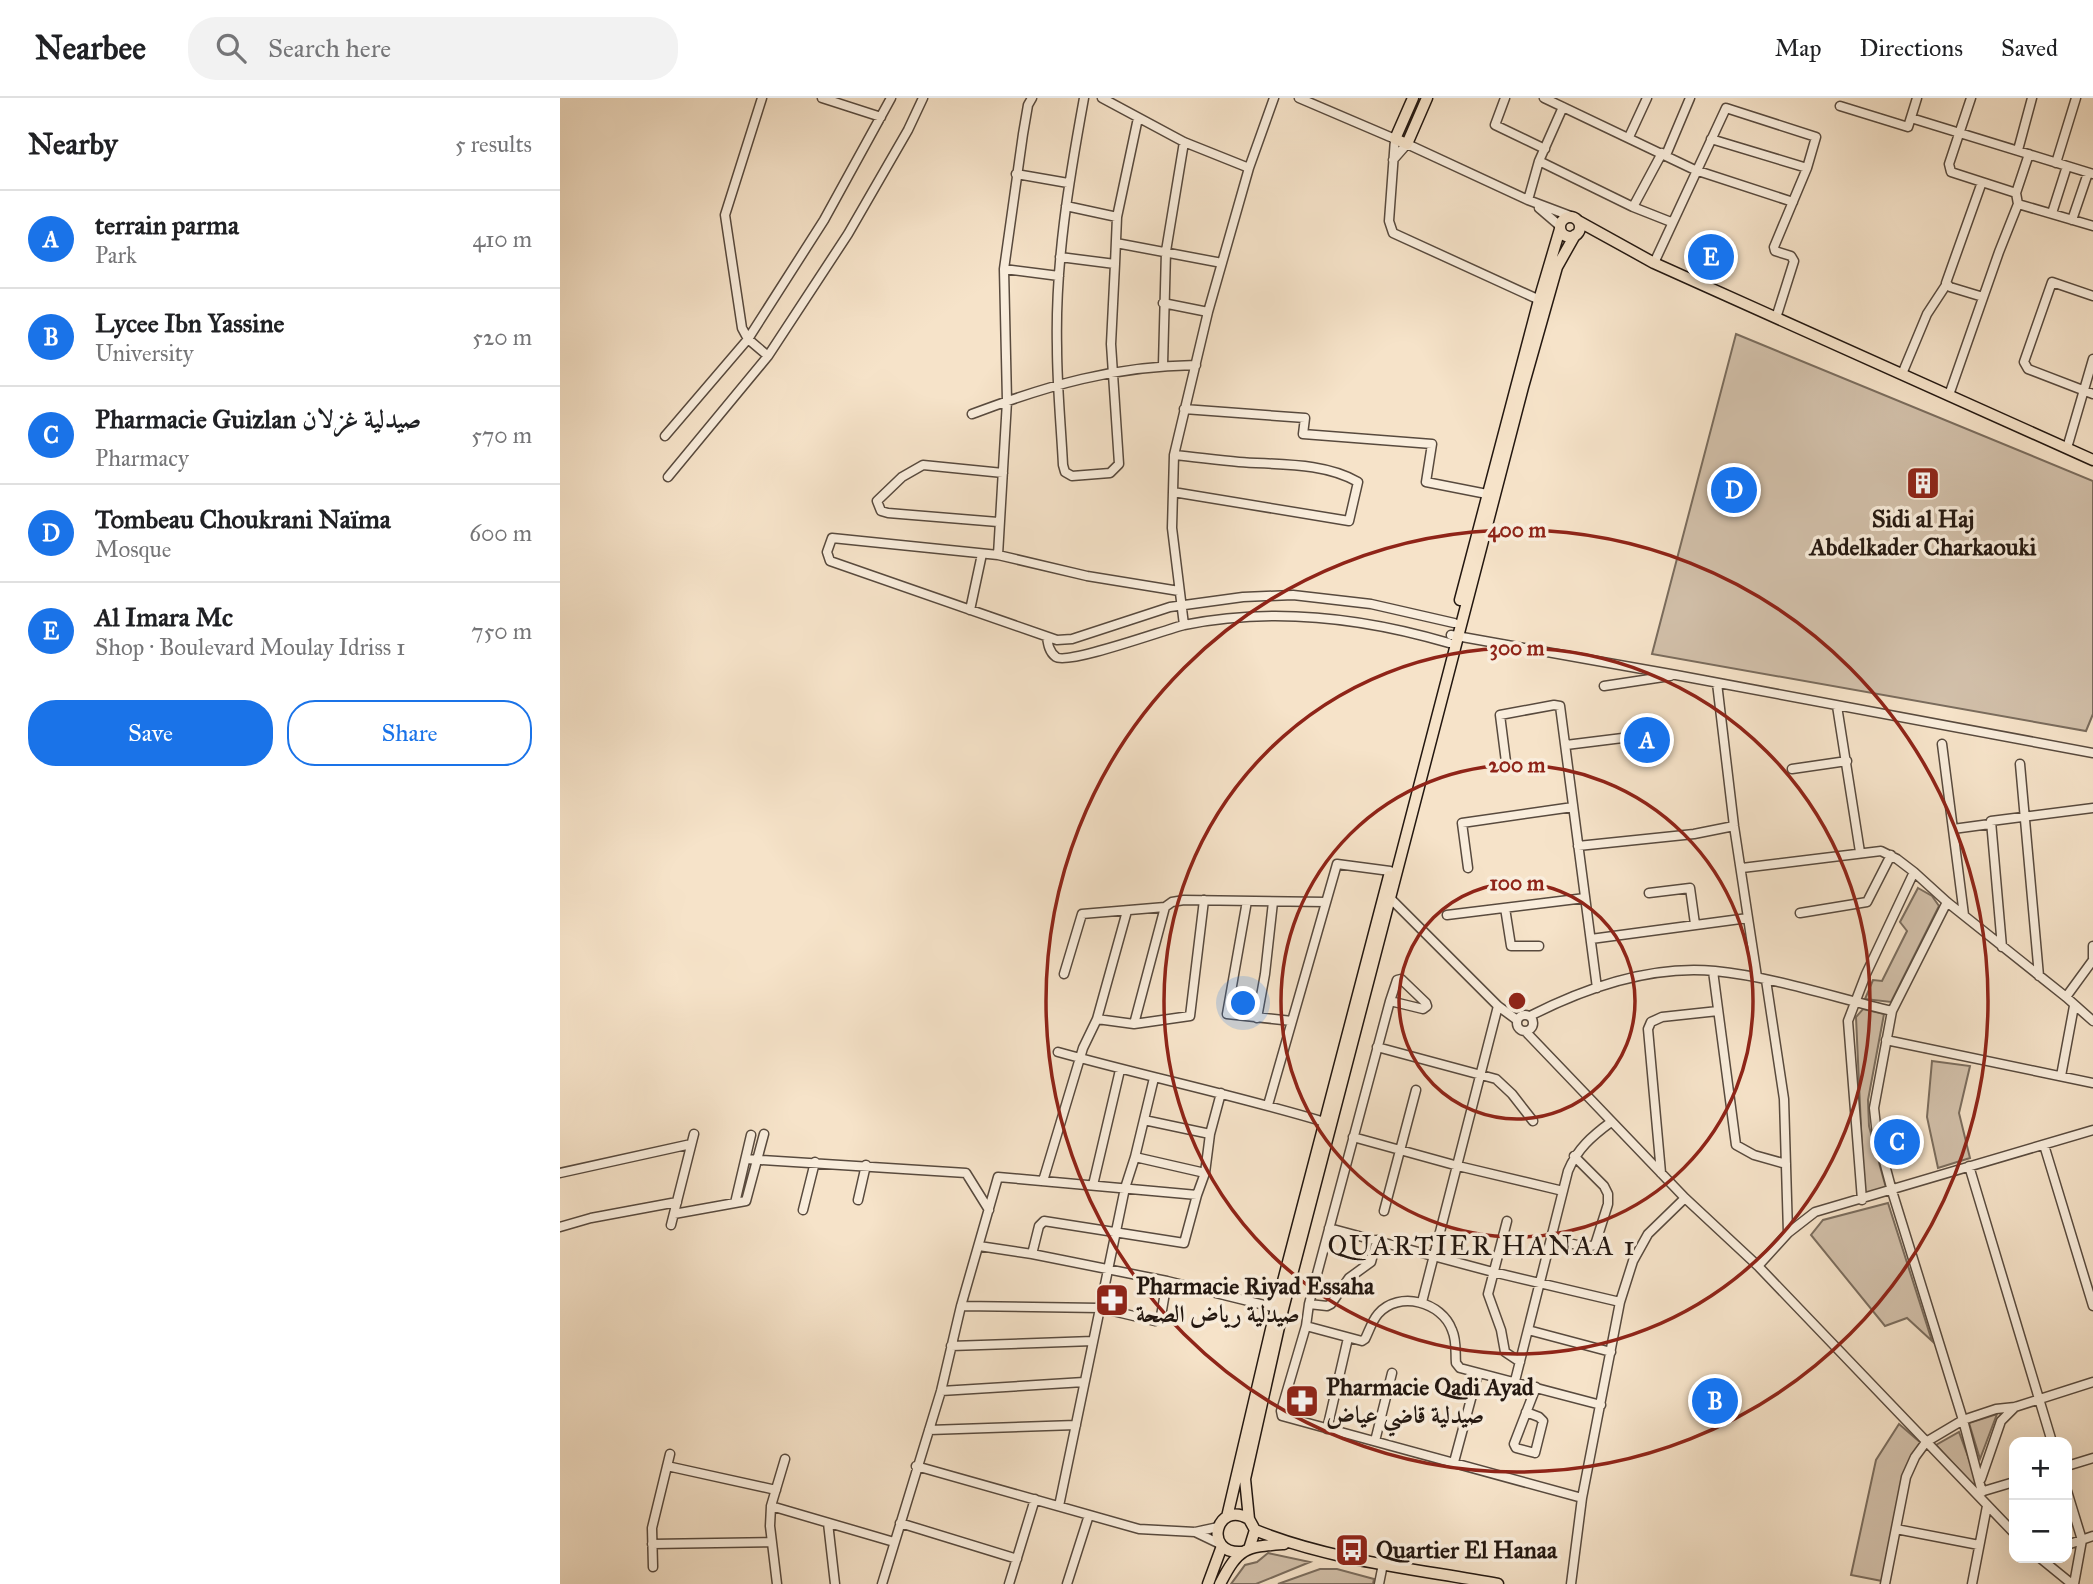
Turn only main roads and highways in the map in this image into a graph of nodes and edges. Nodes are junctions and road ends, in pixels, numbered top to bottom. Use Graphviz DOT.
graph roads {
  1 [pos="1413,98"];
  2 [pos="1427,98"];
  3 [pos="1575,219"];
  4 [pos="1560,227"];
  5 [pos="1576,234"];
  6 [pos="1614,242"];
  7 [pos="1543,301"];
  8 [pos="2093,460"];
  9 [pos="1490,495"];
  10 [pos="1452,638"];
  11 [pos="1410,808"];
  12 [pos="1387,895"];
  13 [pos="1279,1308"];
  14 [pos="1227,1517"];
  15 [pos="1249,1519"];
  16 [pos="1255,1530"];
  17 [pos="1288,1544"];
  18 [pos="1221,1545"];
  19 [pos="1246,1549"];
  20 [pos="1484,1583"];
  21 [pos="1208,1584"];
  22 [pos="1220,1584"];
  23 [pos="1498,1584"];
  1 -- 2 [label="main road"];
  3 -- 4 [label="main road"];
  3 -- 5 [label="main road"];
  3 -- 6 [label="main road"];
  4 -- 5 [label="main road"];
  4 -- 7 [label="main road"];
  5 -- 6 [label="main road"];
  5 -- 7 [label="main road"];
  6 -- 8 [label="main road"];
  7 -- 9 [label="main road"];
  9 -- 10 [label="main road"];
  9 -- 10 [label="main road"];
  10 -- 11 [label="main road"];
  11 -- 12 [label="main road"];
  11 -- 12 [label="main road"];
  12 -- 13 [label="main road"];
  13 -- 14 [label="main road"];
  13 -- 15 [label="main road"];
  14 -- 15 [label="main road"];
  14 -- 18 [label="main road"];
  15 -- 16 [label="main road"];
  16 -- 17 [label="main road"];
  16 -- 19 [label="main road"];
  17 -- 19 [label="main road"];
  17 -- 20 [label="main road"];
  18 -- 19 [label="main road"];
  18 -- 21 [label="main road"];
  19 -- 22 [label="main road"];
  20 -- 23 [label="main road"];
}
